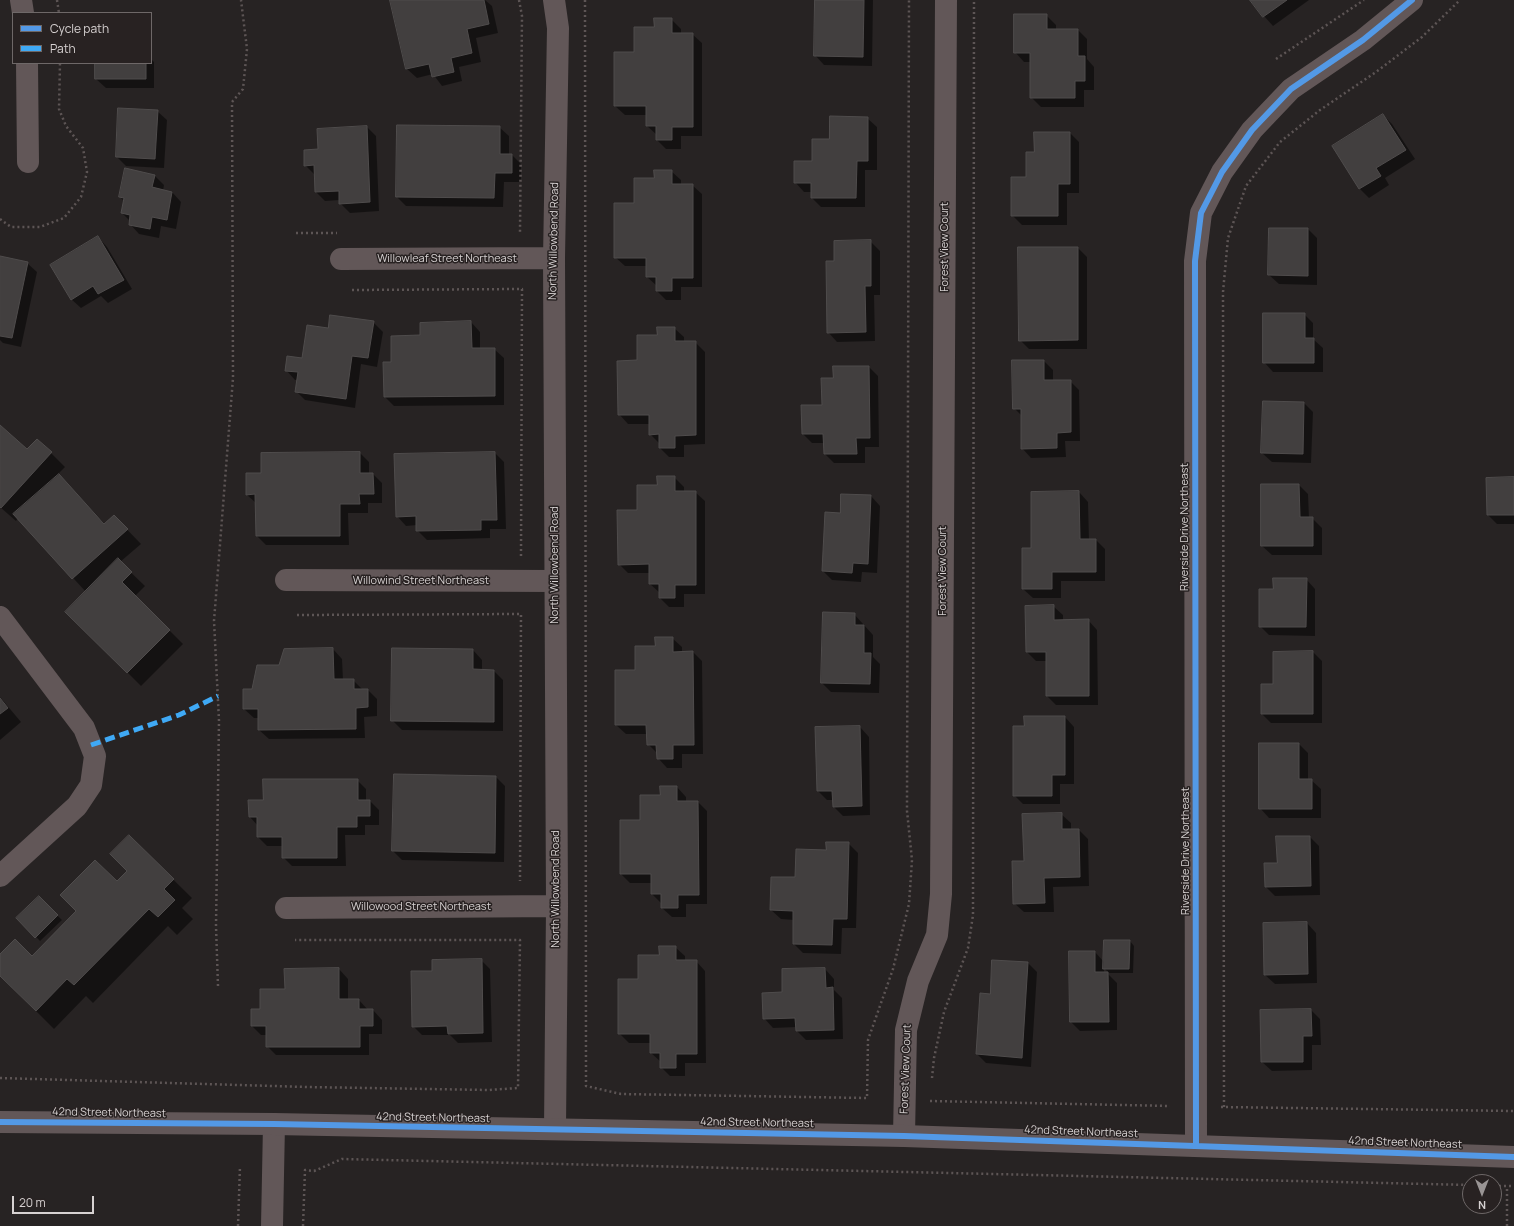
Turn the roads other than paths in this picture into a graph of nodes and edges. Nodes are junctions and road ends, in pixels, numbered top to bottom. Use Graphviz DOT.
graph roads {
  1 [pos="21,0"];
  2 [pos="554,0"];
  3 [pos="946,0"];
  4 [pos="1412,0"];
  5 [pos="23,12"];
  6 [pos="27,64"];
  7 [pos="28,162"];
  8 [pos="554,258"];
  9 [pos="341,259"];
  10 [pos="286,580"];
  11 [pos="555,581"];
  12 [pos="0,617"];
  13 [pos="0,876"];
  14 [pos="557,906"];
  15 [pos="286,908"];
  16 [pos="0,1122"];
  17 [pos="274,1124"];
  18 [pos="555,1130"];
  19 [pos="904,1136"];
  20 [pos="1196,1146"];
  21 [pos="1514,1157"];
  22 [pos="272,1226"];
  1 -- 5 [label="street"];
  2 -- 8 [label="street, North Willowbend Road"];
  3 -- 19 [label="street, Forest View Court"];
  4 -- 20 [label="street, Riverside Drive Northeast"];
  6 -- 7 [label="street"];
  8 -- 9 [label="street, Willowleaf Street Northeast"];
  8 -- 11 [label="street, North Willowbend Road"];
  10 -- 11 [label="street, Willowind Street Northeast"];
  11 -- 14 [label="street, North Willowbend Road"];
  12 -- 13 [label="street"];
  14 -- 15 [label="street, Willowood Street Northeast"];
  14 -- 18 [label="street, North Willowbend Road"];
  16 -- 17 [label="street, 42nd Street Northeast"];
  17 -- 18 [label="street, 42nd Street Northeast"];
  17 -- 22 [label="street"];
  18 -- 19 [label="street, 42nd Street Northeast"];
  19 -- 20 [label="street, 42nd Street Northeast"];
  20 -- 21 [label="street, 42nd Street Northeast"];
}
